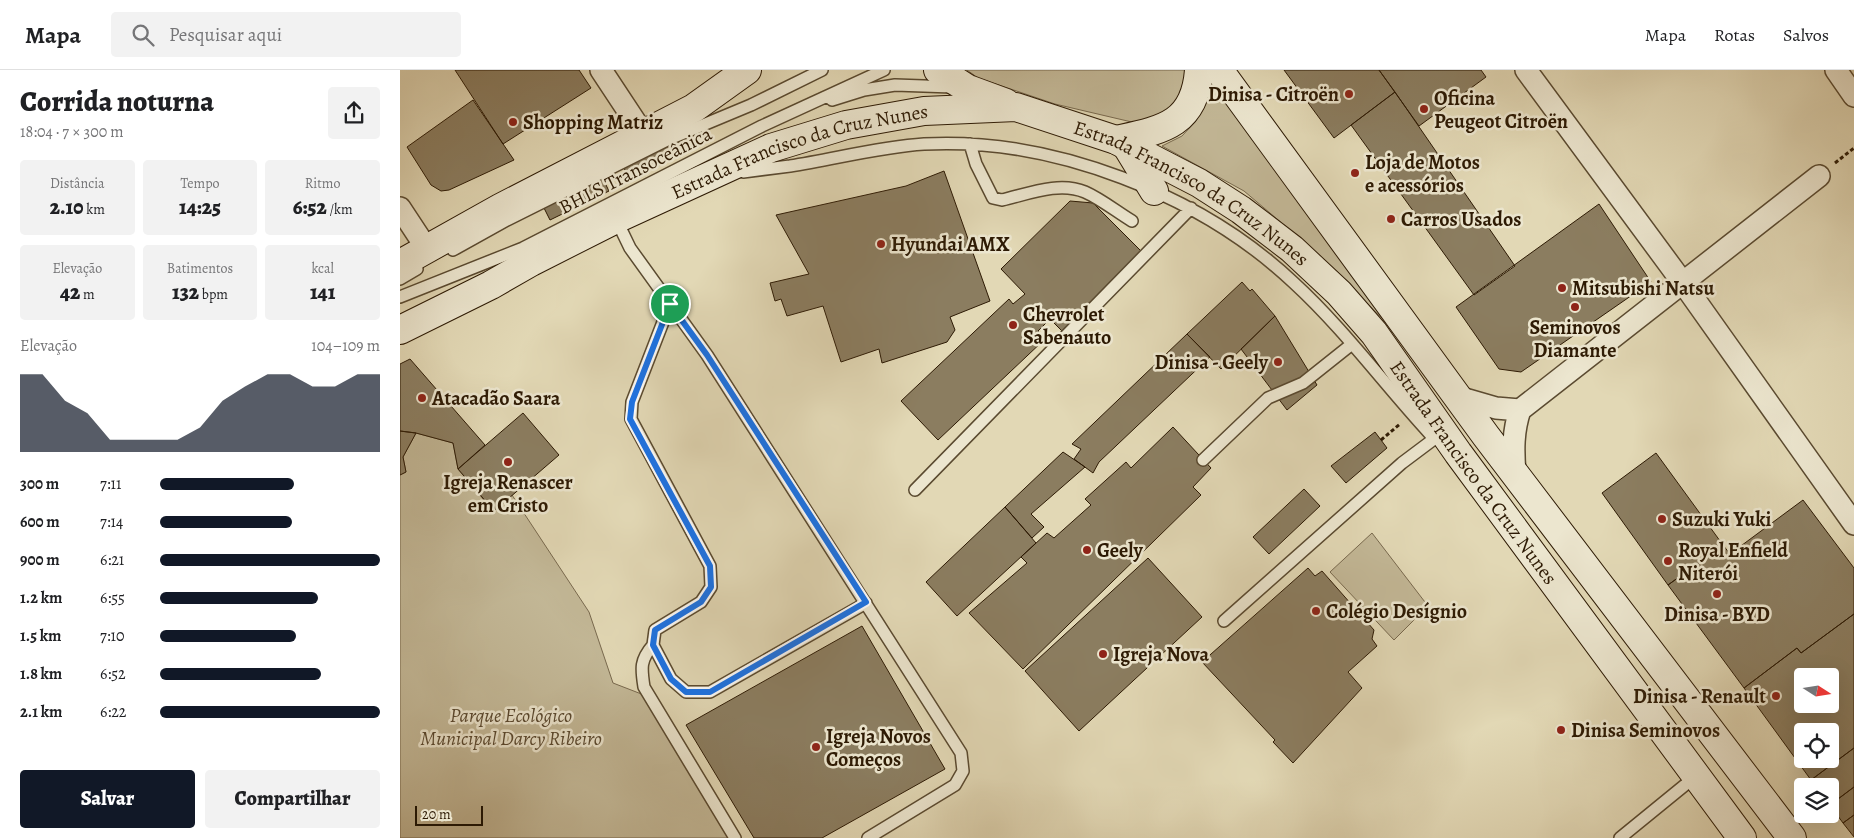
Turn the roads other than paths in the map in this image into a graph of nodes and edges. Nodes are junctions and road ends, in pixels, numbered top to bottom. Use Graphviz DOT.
graph roads {
  1 [pos="601,70"];
  2 [pos="748,70"];
  3 [pos="806,70"];
  4 [pos="822,70"];
  5 [pos="884,70"];
  6 [pos="938,70"];
  7 [pos="1199,70"];
  8 [pos="1219,70"];
  9 [pos="1526,70"];
  10 [pos="1836,70"];
  11 [pos="968,88"];
  12 [pos="775,93"];
  13 [pos="1854,96"];
  14 [pos="1016,107"];
  15 [pos="790,113"];
  16 [pos="644,135"];
  17 [pos="1121,142"];
  18 [pos="970,144"];
  19 [pos="712,176"];
  20 [pos="1819,176"];
  21 [pos="1154,191"];
  22 [pos="400,208"];
  23 [pos="1191,208"];
  24 [pos="616,219"];
  25 [pos="1132,221"];
  26 [pos="423,259"];
  27 [pos="400,279"];
  28 [pos="1682,283"];
  29 [pos="400,297"];
  30 [pos="670,304"];
  31 [pos="400,330"];
  32 [pos="1352,344"];
  33 [pos="1458,397"];
  34 [pos="1520,410"];
  35 [pos="1434,439"];
  36 [pos="1458,454"];
  37 [pos="1204,460"];
  38 [pos="1515,472"];
  39 [pos="915,490"];
  40 [pos="1854,524"];
  41 [pos="866,602"];
  42 [pos="1224,621"];
  43 [pos="653,645"];
  44 [pos="1696,776"];
  45 [pos="735,838"];
  46 [pos="868,838"];
  47 [pos="1620,838"];
  48 [pos="1742,838"];
  49 [pos="1792,838"];
  1 -- 16 [label="street"];
  2 -- 16 [label="main road"];
  3 -- 12 [label="lane"];
  4 -- 12 [label="lane, BHLS Transoceânica"];
  5 -- 15 [label="lane, BHLS Transoceânica"];
  6 -- 11 [label="main road"];
  7 -- 17 [label="main road"];
  8 -- 33 [label="main road, Estrada Francisco da Cruz Nunes"];
  9 -- 28 [label="street"];
  10 -- 13 [label="street"];
  11 -- 14 [label="main road"];
  11 -- 15 [label="lane"];
  12 -- 26 [label="lane, BHLS Transoceânica"];
  14 -- 17 [label="main road, Estrada Francisco da Cruz Nunes"];
  14 -- 19 [label="main road, Estrada Francisco da Cruz Nunes"];
  15 -- 29 [label="lane, BHLS Transoceânica"];
  16 -- 26 [label="main road"];
  17 -- 21 [label="main road"];
  17 -- 36 [label="main road, Estrada Francisco da Cruz Nunes"];
  18 -- 19 [label="lane"];
  18 -- 21 [label="lane"];
  18 -- 25 [label="lane"];
  19 -- 24 [label="main road, Estrada Francisco da Cruz Nunes"];
  20 -- 28 [label="street"];
  21 -- 23 [label="lane"];
  22 -- 26 [label="street"];
  23 -- 32 [label="lane"];
  23 -- 39 [label="lane"];
  24 -- 30 [label="lane"];
  24 -- 31 [label="main road, Estrada Francisco da Cruz Nunes"];
  26 -- 27 [label="lane, BHLS Transoceânica"];
  28 -- 34 [label="street"];
  28 -- 40 [label="street"];
  30 -- 41 [label="lane"];
  30 -- 43 [label="lane"];
  32 -- 35 [label="lane"];
  32 -- 37 [label="lane"];
  33 -- 34 [label="street"];
  33 -- 38 [label="main road, Estrada Francisco da Cruz Nunes"];
  34 -- 38 [label="street"];
  35 -- 36 [label="lane"];
  35 -- 42 [label="lane"];
  36 -- 44 [label="main road, Estrada Francisco da Cruz Nunes"];
  38 -- 49 [label="main road, Estrada Francisco da Cruz Nunes"];
  41 -- 43 [label="lane"];
  41 -- 46 [label="lane"];
  43 -- 45 [label="lane"];
  44 -- 47 [label="lane"];
  44 -- 48 [label="main road, Estrada Francisco da Cruz Nunes"];
}
